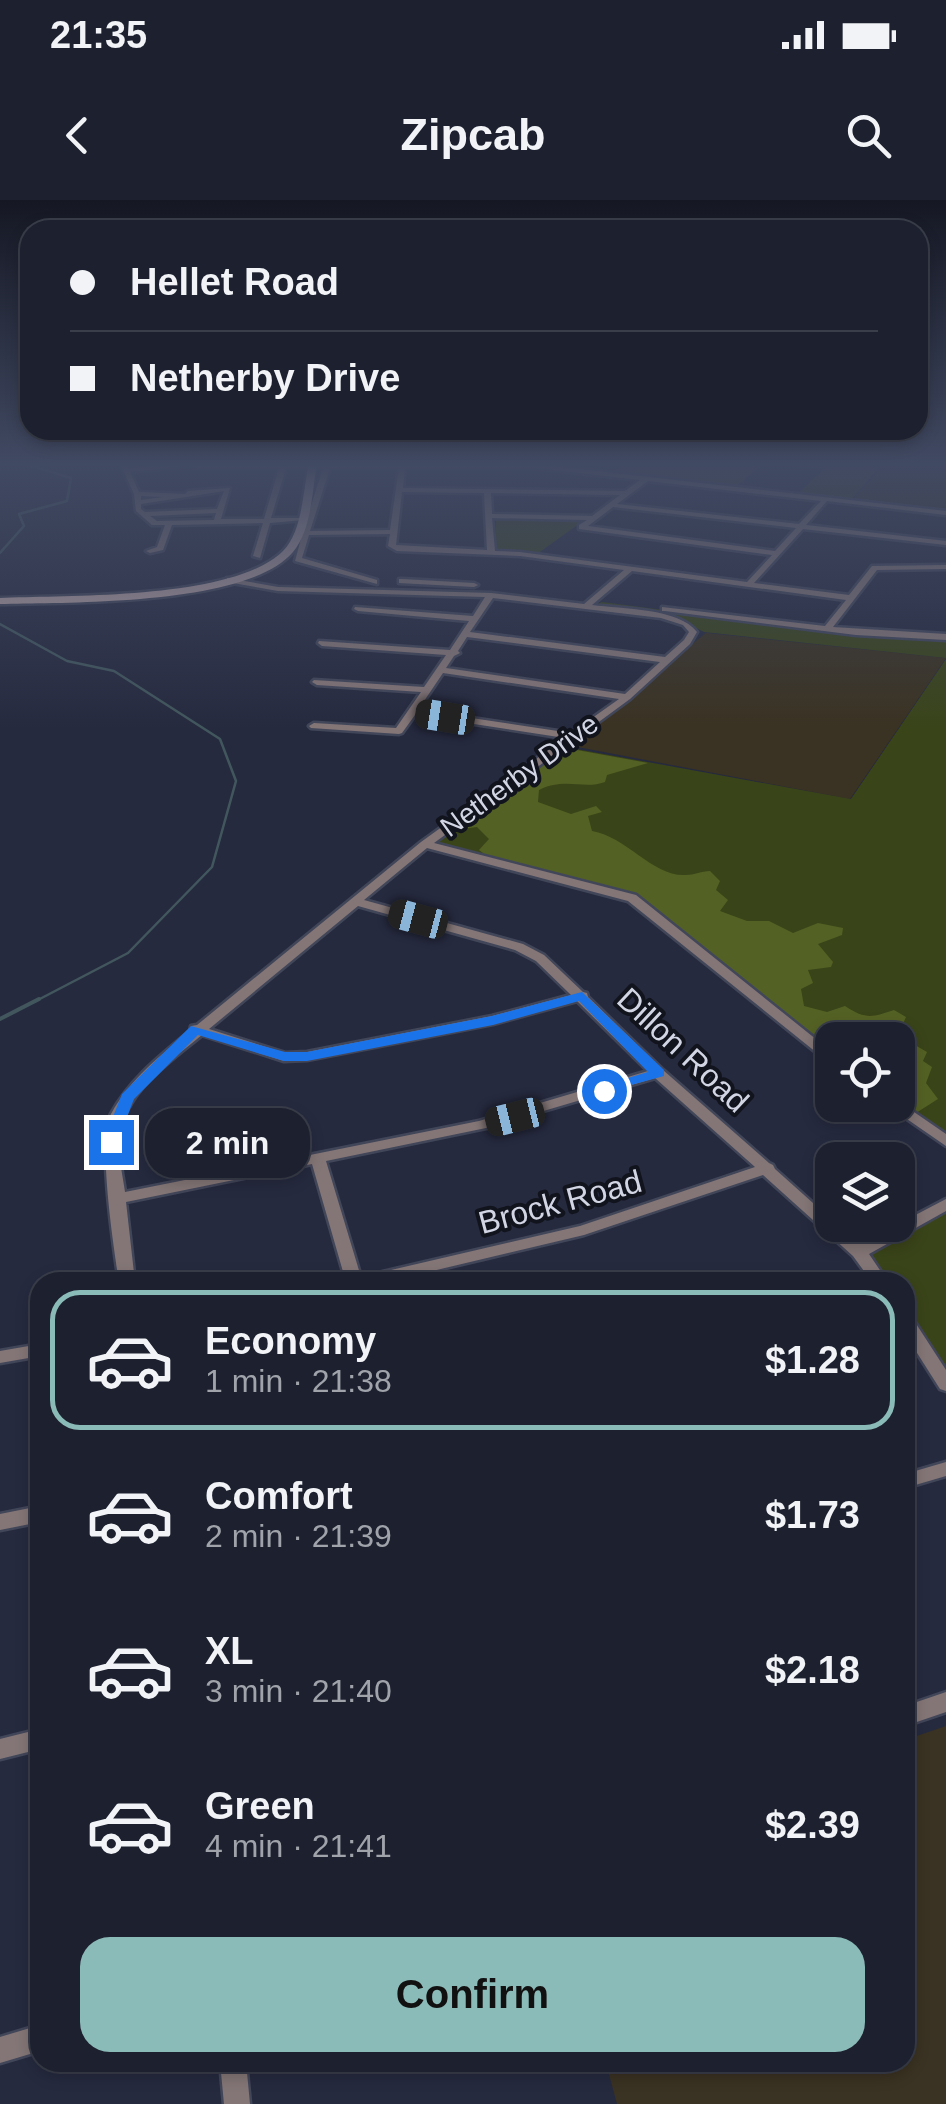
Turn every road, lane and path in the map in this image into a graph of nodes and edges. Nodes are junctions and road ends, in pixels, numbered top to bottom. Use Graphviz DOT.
graph roads {
  1 [pos="259,552"];
  2 [pos="287,552"];
  3 [pos="299,552"];
  4 [pos="485,552"];
  5 [pos="491,552"];
  6 [pos="768,552"];
  7 [pos="777,553"];
  8 [pos="258,556"];
  9 [pos="946,567"];
  10 [pos="631,568"];
  11 [pos="230,580"];
  12 [pos="748,585"];
  13 [pos="434,586"];
  14 [pos="492,591"];
  15 [pos="851,598"];
  16 [pos="2,601"];
  17 [pos="590,603"];
  18 [pos="358,610"];
  19 [pos="476,618"];
  20 [pos="828,629"];
  21 [pos="467,634"];
  22 [pos="946,637"];
  23 [pos="322,642"];
  24 [pos="456,652"];
  25 [pos="668,660"];
  26 [pos="443,670"];
  27 [pos="317,682"];
  28 [pos="428,690"];
  29 [pos="626,697"];
  30 [pos="413,712"];
  31 [pos="314,726"];
  32 [pos="572,736"];
  33 [pos="425,844"];
  34 [pos="354,901"];
  35 [pos="582,996"];
  36 [pos="196,1029"];
  37 [pos="815,1044"];
  38 [pos="658,1073"];
  39 [pos="915,1119"];
  40 [pos="946,1141"];
  41 [pos="318,1159"];
  42 [pos="768,1168"];
  43 [pos="116,1199"];
  44 [pos="946,1204"];
  45 [pos="860,1252"];
  46 [pos="126,1272"];
  47 [pos="351,1272"];
  48 [pos="406,1272"];
  49 [pos="873,1272"];
  50 [pos="915,1336"];
  51 [pos="30,1352"];
  52 [pos="0,1357"];
  53 [pos="946,1384"];
  54 [pos="946,1469"];
  55 [pos="915,1478"];
  56 [pos="30,1516"];
  57 [pos="0,1522"];
  58 [pos="946,1702"];
  59 [pos="915,1713"];
  60 [pos="30,1742"];
  61 [pos="0,1749"];
  62 [pos="30,2041"];
  63 [pos="0,2050"];
  64 [pos="234,2072"];
  65 [pos="238,2104"];
  1 -- 8 [label="street"];
  2 -- 11 [label="main road"];
  3 -- 13 [label="street"];
  4 -- 5 [label="street"];
  5 -- 10 [label="street"];
  6 -- 7 [label="street"];
  7 -- 12 [label="street"];
  9 -- 15 [label="street"];
  10 -- 12 [label="street"];
  10 -- 17 [label="street"];
  11 -- 13 [label="street, Netherby Drive"];
  11 -- 16 [label="main road"];
  12 -- 15 [label="street"];
  13 -- 14 [label="street, Netherby Drive"];
  14 -- 17 [label="street, Netherby Drive"];
  14 -- 19 [label="street"];
  15 -- 20 [label="street"];
  17 -- 20 [label="street"];
  17 -- 25 [label="street, Netherby Drive"];
  18 -- 19 [label="street"];
  19 -- 21 [label="street"];
  20 -- 22 [label="street"];
  21 -- 24 [label="street"];
  21 -- 25 [label="street"];
  23 -- 24 [label="street"];
  24 -- 26 [label="street"];
  25 -- 29 [label="street, Netherby Drive"];
  26 -- 28 [label="street"];
  26 -- 29 [label="street"];
  27 -- 28 [label="street"];
  28 -- 30 [label="street"];
  29 -- 32 [label="street, Netherby Drive"];
  30 -- 31 [label="street"];
  30 -- 32 [label="street"];
  32 -- 33 [label="street, Netherby Drive"];
  33 -- 34 [label="street, Netherby Drive"];
  33 -- 37 [label="street"];
  34 -- 35 [label="street, Dillon Road"];
  34 -- 36 [label="street, Netherby Drive"];
  35 -- 36 [label="street"];
  35 -- 38 [label="street, Dillon Road"];
  36 -- 43 [label="street, Netherby Drive"];
  38 -- 41 [label="street"];
  38 -- 42 [label="street, Dillon Road"];
  39 -- 40 [label="street"];
  41 -- 43 [label="street"];
  41 -- 47 [label="street"];
  42 -- 45 [label="street, Dillon Road"];
  42 -- 48 [label="street, Brock Road"];
  43 -- 46 [label="street, Netherby Drive"];
  44 -- 45 [label="street"];
  45 -- 49 [label="street, Dillon Road"];
  50 -- 53 [label="street"];
  51 -- 52 [label="street"];
  54 -- 55 [label="street"];
  56 -- 57 [label="street"];
  58 -- 59 [label="street"];
  60 -- 61 [label="street"];
  62 -- 63 [label="street"];
  64 -- 65 [label="street"];
}
